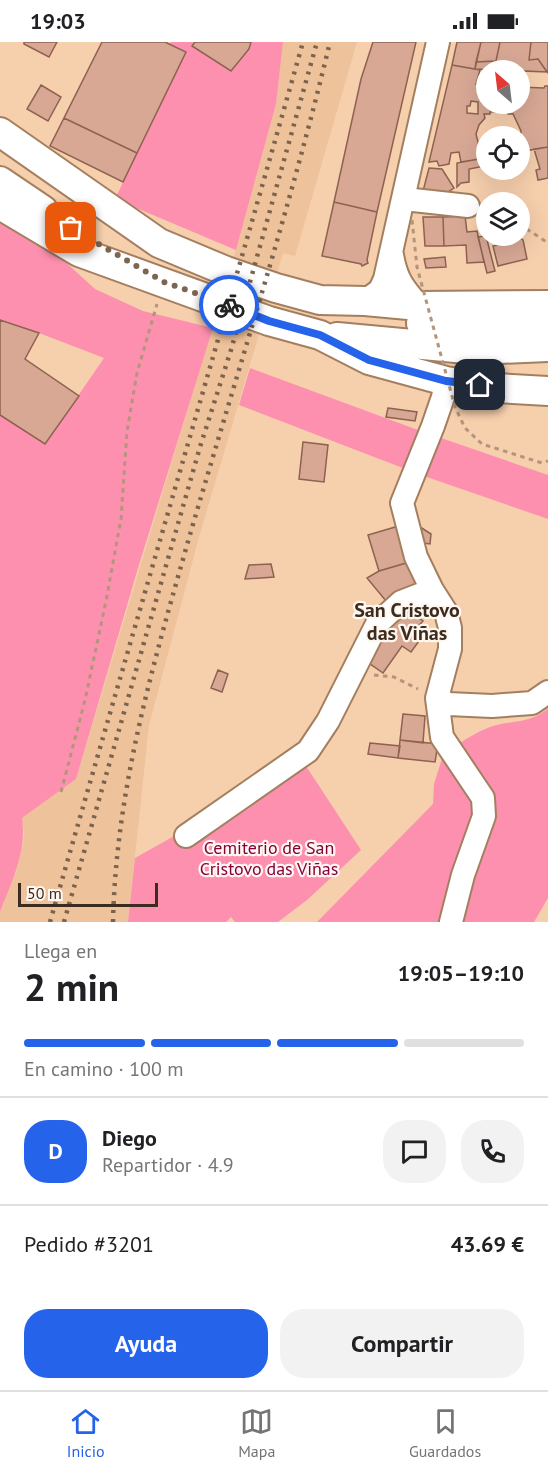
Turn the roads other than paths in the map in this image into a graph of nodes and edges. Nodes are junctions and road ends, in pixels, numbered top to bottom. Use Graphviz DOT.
graph roads {
  1 [pos="438,42"];
  2 [pos="0,132"];
  3 [pos="0,156"];
  4 [pos="0,181"];
  5 [pos="404,199"];
  6 [pos="0,205"];
  7 [pos="468,206"];
  8 [pos="159,243"];
  9 [pos="392,250"];
  10 [pos="164,282"];
  11 [pos="548,297"];
  12 [pos="320,300"];
  13 [pos="365,301"];
  14 [pos="548,305"];
  15 [pos="419,306"];
  16 [pos="494,306"];
  17 [pos="548,326"];
  18 [pos="320,335"];
  19 [pos="548,347"];
  20 [pos="446,381"];
  21 [pos="548,391"];
  22 [pos="432,590"];
  23 [pos="548,692"];
  24 [pos="438,698"];
  25 [pos="186,836"];
  26 [pos="451,922"];
  1 -- 5 [label="street"];
  2 -- 8 [label="main road"];
  3 -- 8 [label="main road"];
  4 -- 10 [label="main road"];
  5 -- 7 [label="street"];
  5 -- 9 [label="street"];
  6 -- 10 [label="main road"];
  8 -- 12 [label="main road"];
  9 -- 13 [label="street"];
  9 -- 15 [label="street"];
  10 -- 18 [label="main road"];
  11 -- 16 [label="main road"];
  12 -- 13 [label="main road"];
  12 -- 17 [label="main road"];
  13 -- 15 [label="main road"];
  14 -- 16 [label="main road"];
  15 -- 16 [label="main road"];
  18 -- 19 [label="main road"];
  18 -- 20 [label="main road"];
  20 -- 21 [label="main road"];
  20 -- 22 [label="street"];
  22 -- 24 [label="street"];
  22 -- 25 [label="street"];
  23 -- 24 [label="street"];
  24 -- 26 [label="street"];
}
